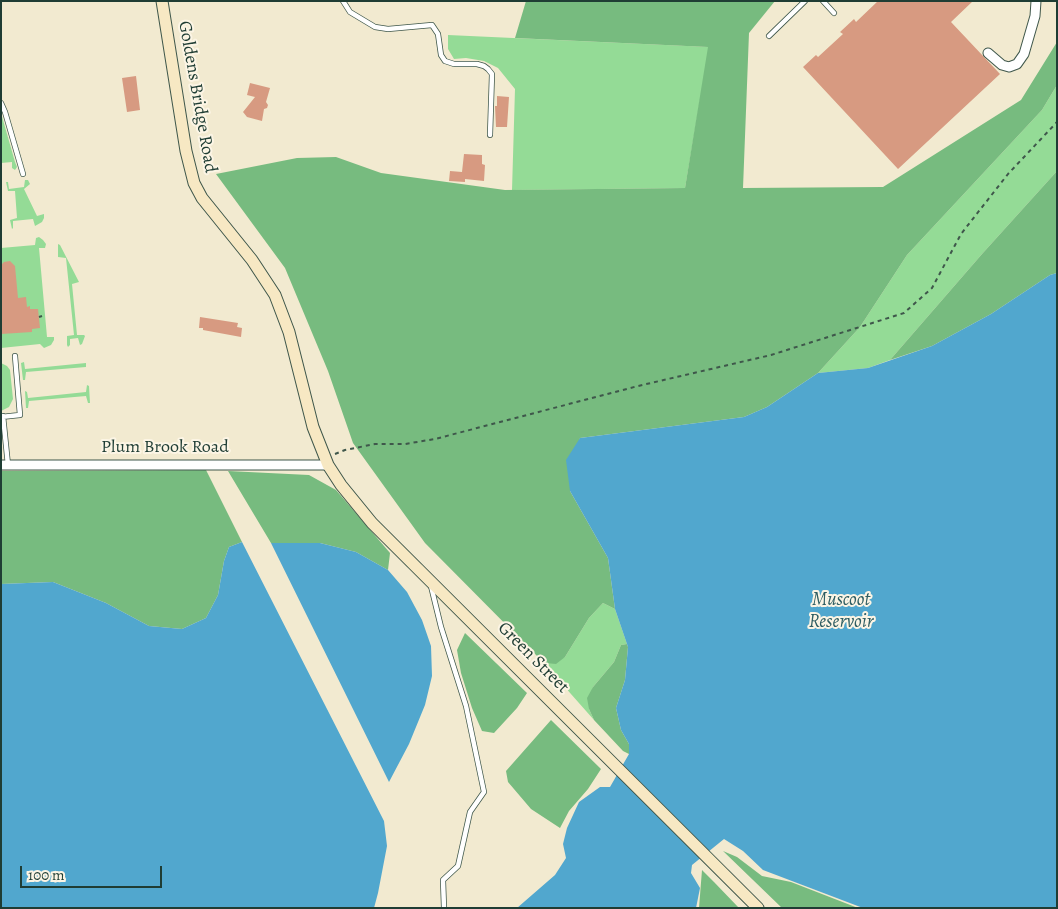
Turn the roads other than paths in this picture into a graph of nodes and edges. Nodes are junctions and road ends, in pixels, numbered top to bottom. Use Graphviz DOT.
graph roads {
  1 [pos="162,1"];
  2 [pos="343,1"];
  3 [pos="805,1"];
  4 [pos="823,1"];
  5 [pos="1036,1"];
  6 [pos="834,13"];
  7 [pos="769,36"];
  8 [pos="988,54"];
  9 [pos="1,104"];
  10 [pos="490,135"];
  11 [pos="23,174"];
  12 [pos="15,356"];
  13 [pos="2,417"];
  14 [pos="327,461"];
  15 [pos="4,465"];
  16 [pos="430,580"];
  17 [pos="444,908"];
  18 [pos="758,908"];
  1 -- 14 [label="main road, Goldens Bridge Road"];
  2 -- 10 [label="lane"];
  3 -- 7 [label="lane"];
  4 -- 6 [label="lane"];
  5 -- 8 [label="street"];
  9 -- 11 [label="lane"];
  12 -- 13 [label="lane"];
  13 -- 15 [label="lane"];
  14 -- 15 [label="street, Plum Brook Road"];
  14 -- 16 [label="main road, Green Street"];
  16 -- 17 [label="lane"];
  16 -- 18 [label="main road, Green Street"];
}
